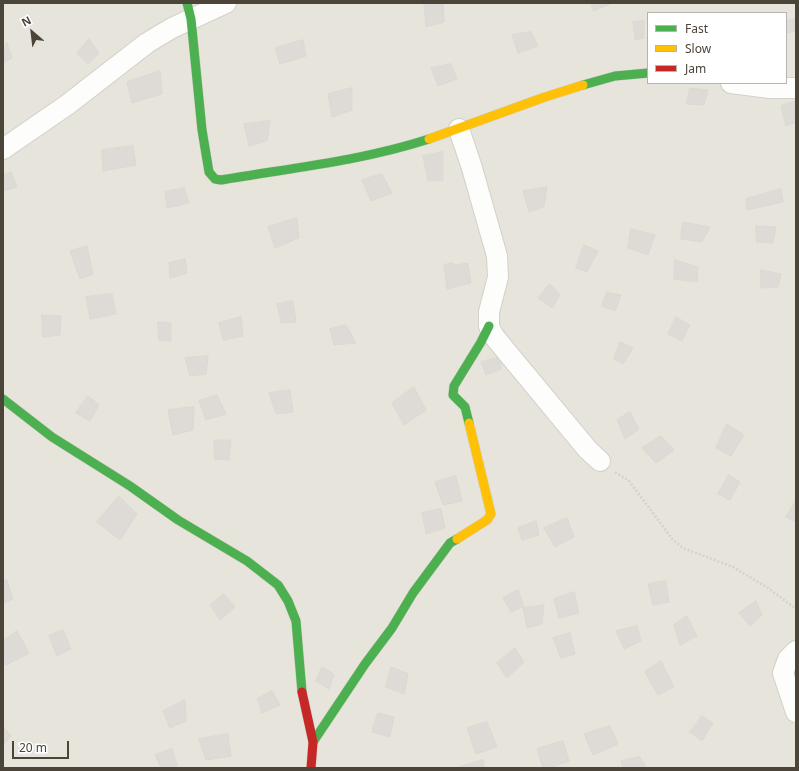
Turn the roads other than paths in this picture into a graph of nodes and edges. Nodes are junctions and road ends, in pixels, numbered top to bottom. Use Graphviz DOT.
graph roads {
  1 [pos="226,3"];
  2 [pos="189,11"];
  3 [pos="647,73"];
  4 [pos="739,84"];
  5 [pos="796,88"];
  6 [pos="459,128"];
  7 [pos="3,149"];
  8 [pos="488,326"];
  9 [pos="3,400"];
  10 [pos="600,461"];
  11 [pos="796,651"];
  12 [pos="796,712"];
  13 [pos="313,742"];
  14 [pos="311,768"];
  1 -- 2 [label="street"];
  2 -- 6 [label="street"];
  2 -- 7 [label="street"];
  3 -- 6 [label="street"];
  4 -- 5 [label="street"];
  6 -- 8 [label="street"];
  8 -- 10 [label="street"];
  8 -- 13 [label="street"];
  9 -- 13 [label="street"];
  11 -- 12 [label="street"];
  13 -- 14 [label="street"];
}
